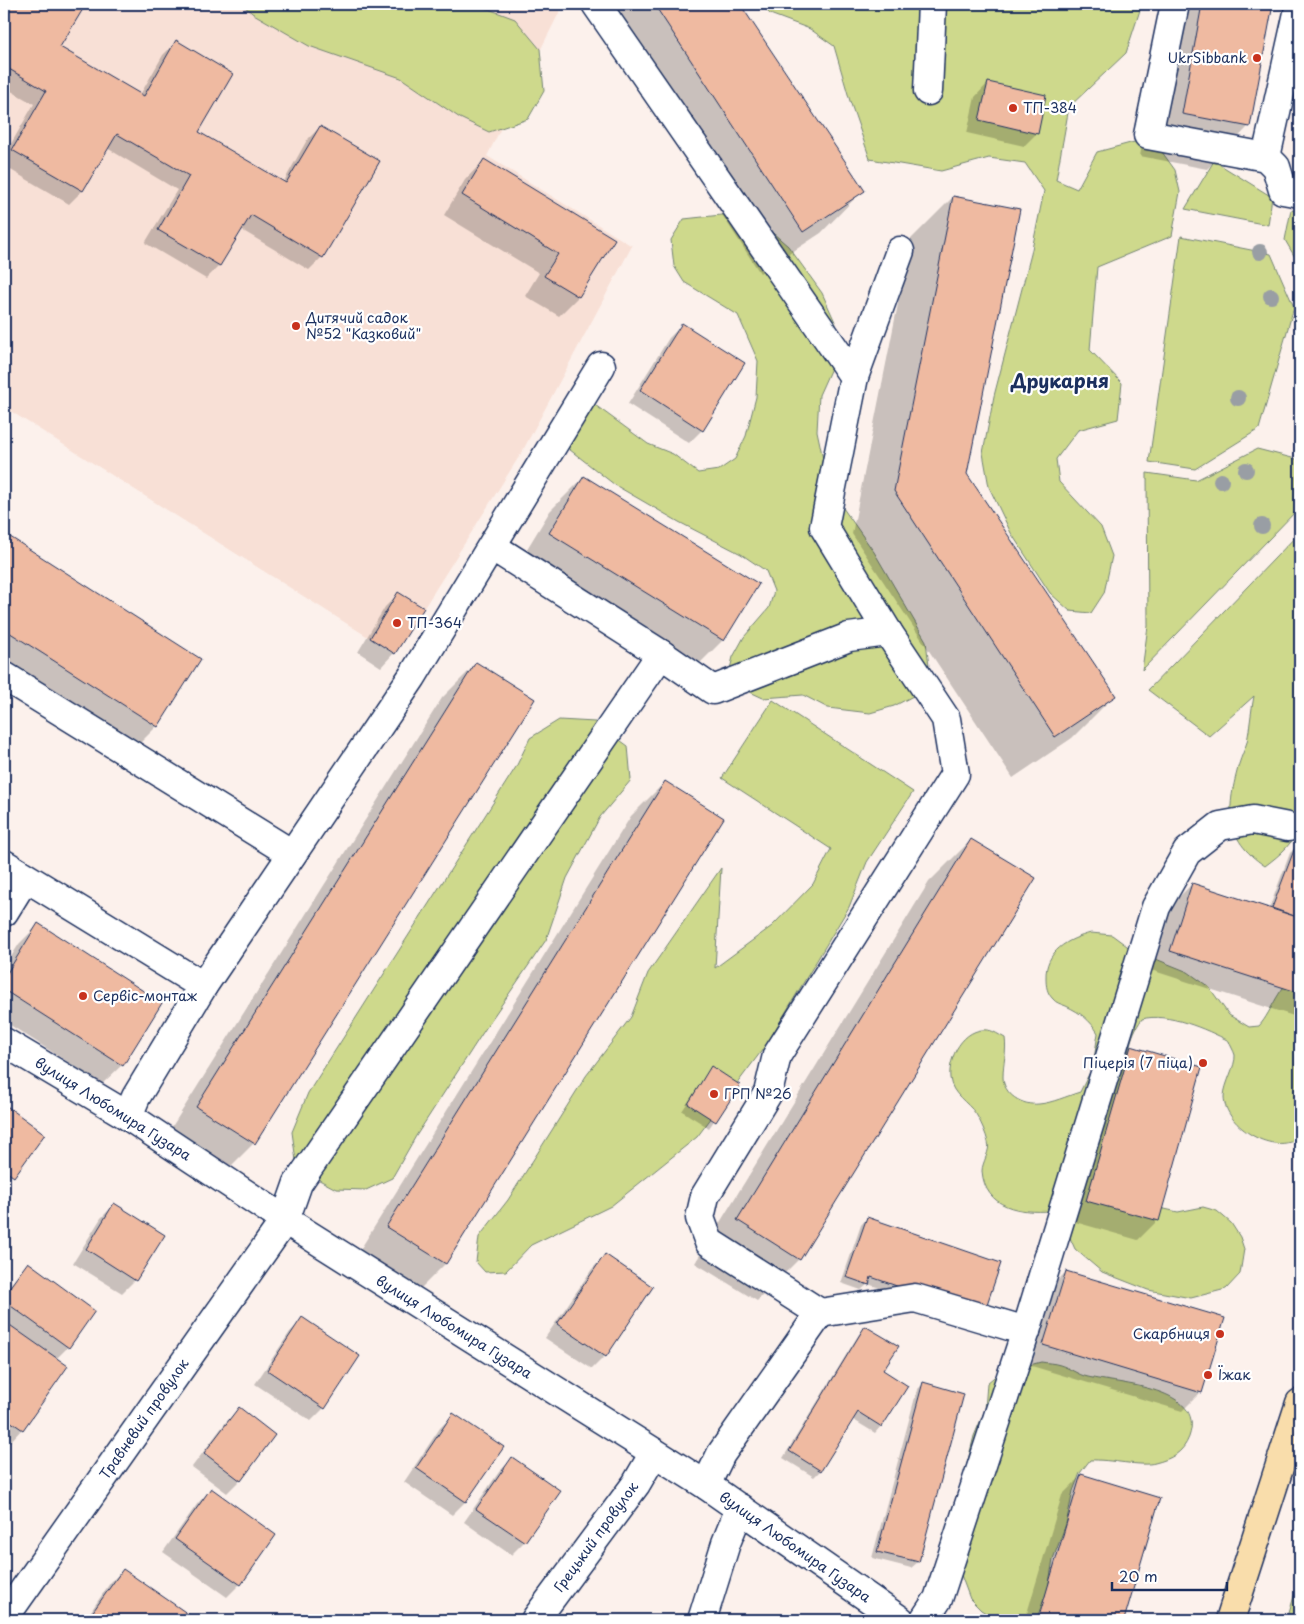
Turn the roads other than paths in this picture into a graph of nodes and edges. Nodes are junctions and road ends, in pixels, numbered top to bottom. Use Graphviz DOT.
graph roads {
  1 [pos="596,4"];
  2 [pos="932,4"];
  3 [pos="1176,4"];
  4 [pos="1300,4"];
  5 [pos="928,91"];
  6 [pos="1266,157"];
  7 [pos="1300,193"];
  8 [pos="900,251"];
  9 [pos="600,366"];
  10 [pos="854,377"];
  11 [pos="493,547"];
  12 [pos="888,632"];
  13 [pos="661,654"];
  14 [pos="4,676"];
  15 [pos="1288,827"];
  16 [pos="292,854"];
  17 [pos="14,871"];
  18 [pos="4,912"];
  19 [pos="203,986"];
  20 [pos="4,1042"];
  21 [pos="128,1116"];
  22 [pos="285,1220"];
  23 [pos="820,1314"];
  24 [pos="1026,1331"];
  25 [pos="1300,1403"];
  26 [pos="654,1453"];
  27 [pos="706,1485"];
  28 [pos="740,1508"];
  29 [pos="4,1618"];
  30 [pos="535,1620"];
  31 [pos="702,1620"];
  32 [pos="900,1620"];
  33 [pos="924,1620"];
  34 [pos="1230,1620"];
  1 -- 10 [label="street"];
  2 -- 5 [label="street"];
  3 -- 6 [label="street"];
  4 -- 6 [label="street"];
  6 -- 7 [label="street"];
  8 -- 10 [label="street"];
  9 -- 11 [label="street"];
  10 -- 12 [label="street"];
  11 -- 13 [label="street"];
  11 -- 16 [label="street"];
  12 -- 13 [label="street"];
  12 -- 23 [label="street"];
  13 -- 22 [label="street, Травневий провулок"];
  14 -- 16 [label="street"];
  15 -- 24 [label="street"];
  16 -- 19 [label="street"];
  17 -- 18 [label="street"];
  17 -- 19 [label="street"];
  19 -- 21 [label="street"];
  20 -- 21 [label="street, вулиця Любомира Гузара"];
  21 -- 22 [label="street, вулиця Любомира Гузара"];
  22 -- 26 [label="street, вулиця Любомира Гузара"];
  22 -- 29 [label="street, Травневий провулок"];
  23 -- 24 [label="street"];
  23 -- 27 [label="street"];
  24 -- 33 [label="street"];
  25 -- 34 [label="main road"];
  26 -- 27 [label="street, вулиця Любомира Гузара"];
  26 -- 30 [label="street, Грецький провулок"];
  27 -- 28 [label="street, вулиця Любомира Гузара"];
  28 -- 31 [label="street"];
  28 -- 32 [label="street, вулиця Любомира Гузара"];
}
